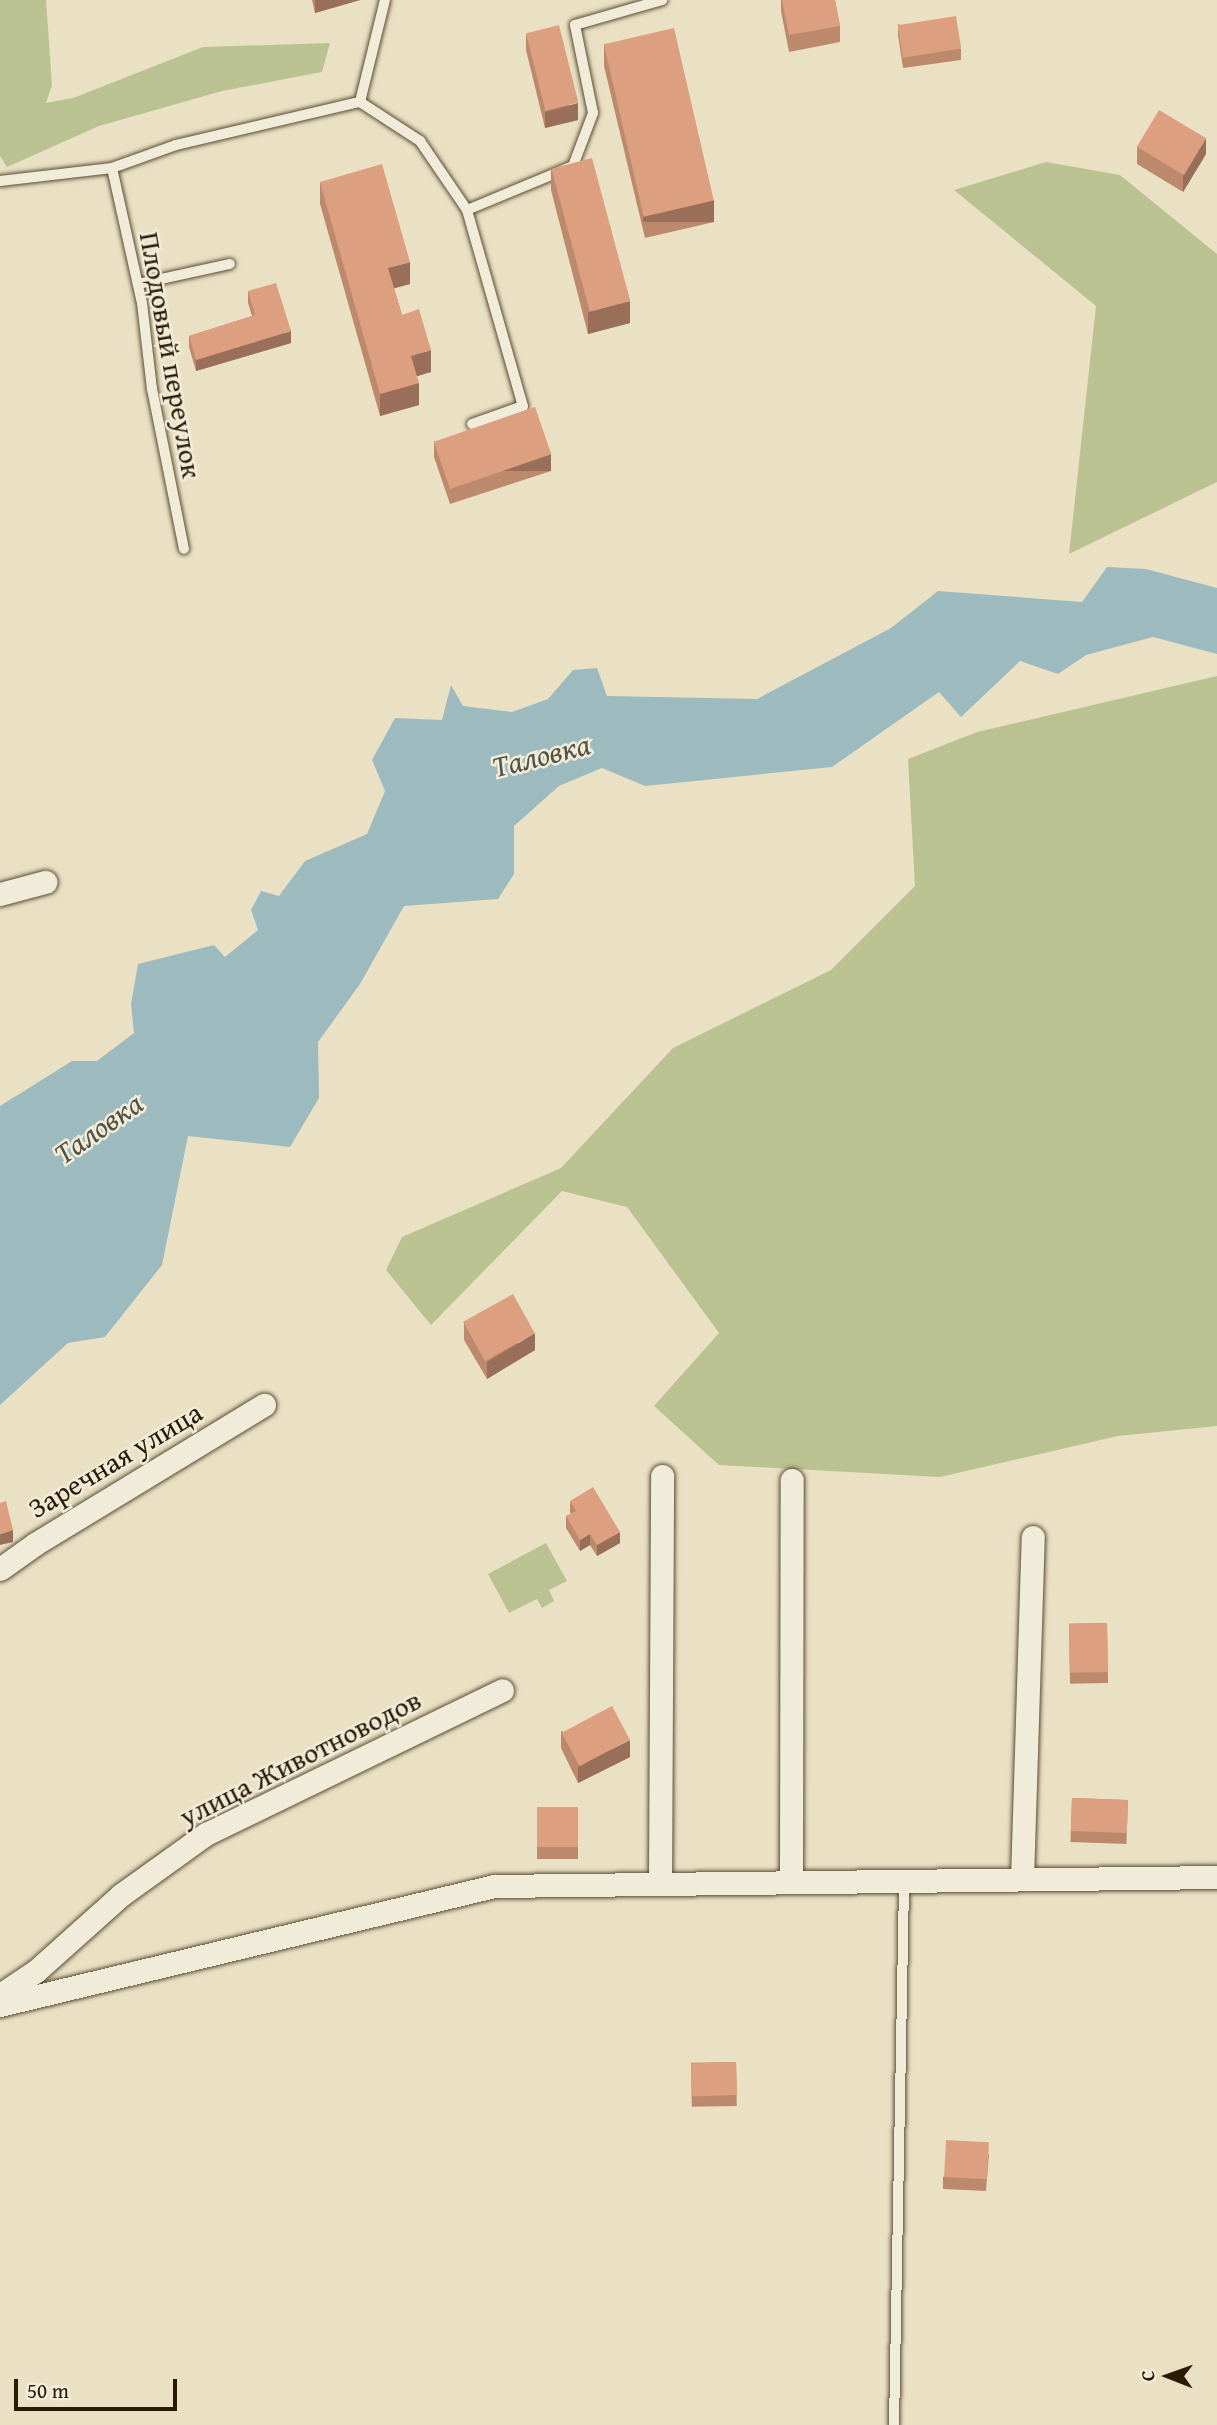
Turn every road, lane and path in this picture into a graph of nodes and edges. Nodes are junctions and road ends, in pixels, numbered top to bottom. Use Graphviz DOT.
graph roads {
  1 [pos="384,0"];
  2 [pos="662,0"];
  3 [pos="360,102"];
  4 [pos="113,168"];
  5 [pos="0,181"];
  6 [pos="467,210"];
  7 [pos="230,264"];
  8 [pos="138,284"];
  9 [pos="472,425"];
  10 [pos="184,549"];
  11 [pos="46,882"];
  12 [pos="0,894"];
  13 [pos="264,1405"];
  14 [pos="662,1476"];
  15 [pos="792,1480"];
  16 [pos="1033,1537"];
  17 [pos="0,1569"];
  18 [pos="502,1690"];
  19 [pos="1217,1877"];
  20 [pos="1022,1879"];
  21 [pos="791,1880"];
  22 [pos="660,1883"];
  23 [pos="904,1883"];
  24 [pos="0,1994"];
  25 [pos="0,2005"];
  26 [pos="894,2425"];
  1 -- 3 [label="lane"];
  2 -- 6 [label="lane"];
  3 -- 4 [label="lane"];
  3 -- 6 [label="lane"];
  4 -- 5 [label="lane"];
  4 -- 8 [label="lane, Плодовый переулок"];
  6 -- 9 [label="lane"];
  7 -- 8 [label="lane"];
  8 -- 10 [label="lane, Плодовый переулок"];
  11 -- 12 [label="street"];
  13 -- 17 [label="street, Заречная улица"];
  14 -- 22 [label="street"];
  15 -- 21 [label="street"];
  16 -- 20 [label="street"];
  18 -- 24 [label="street, улица Животноводов"];
  19 -- 20 [label="street"];
  20 -- 23 [label="street"];
  21 -- 22 [label="street"];
  21 -- 23 [label="street"];
  22 -- 25 [label="street"];
  23 -- 26 [label="lane"];
}
